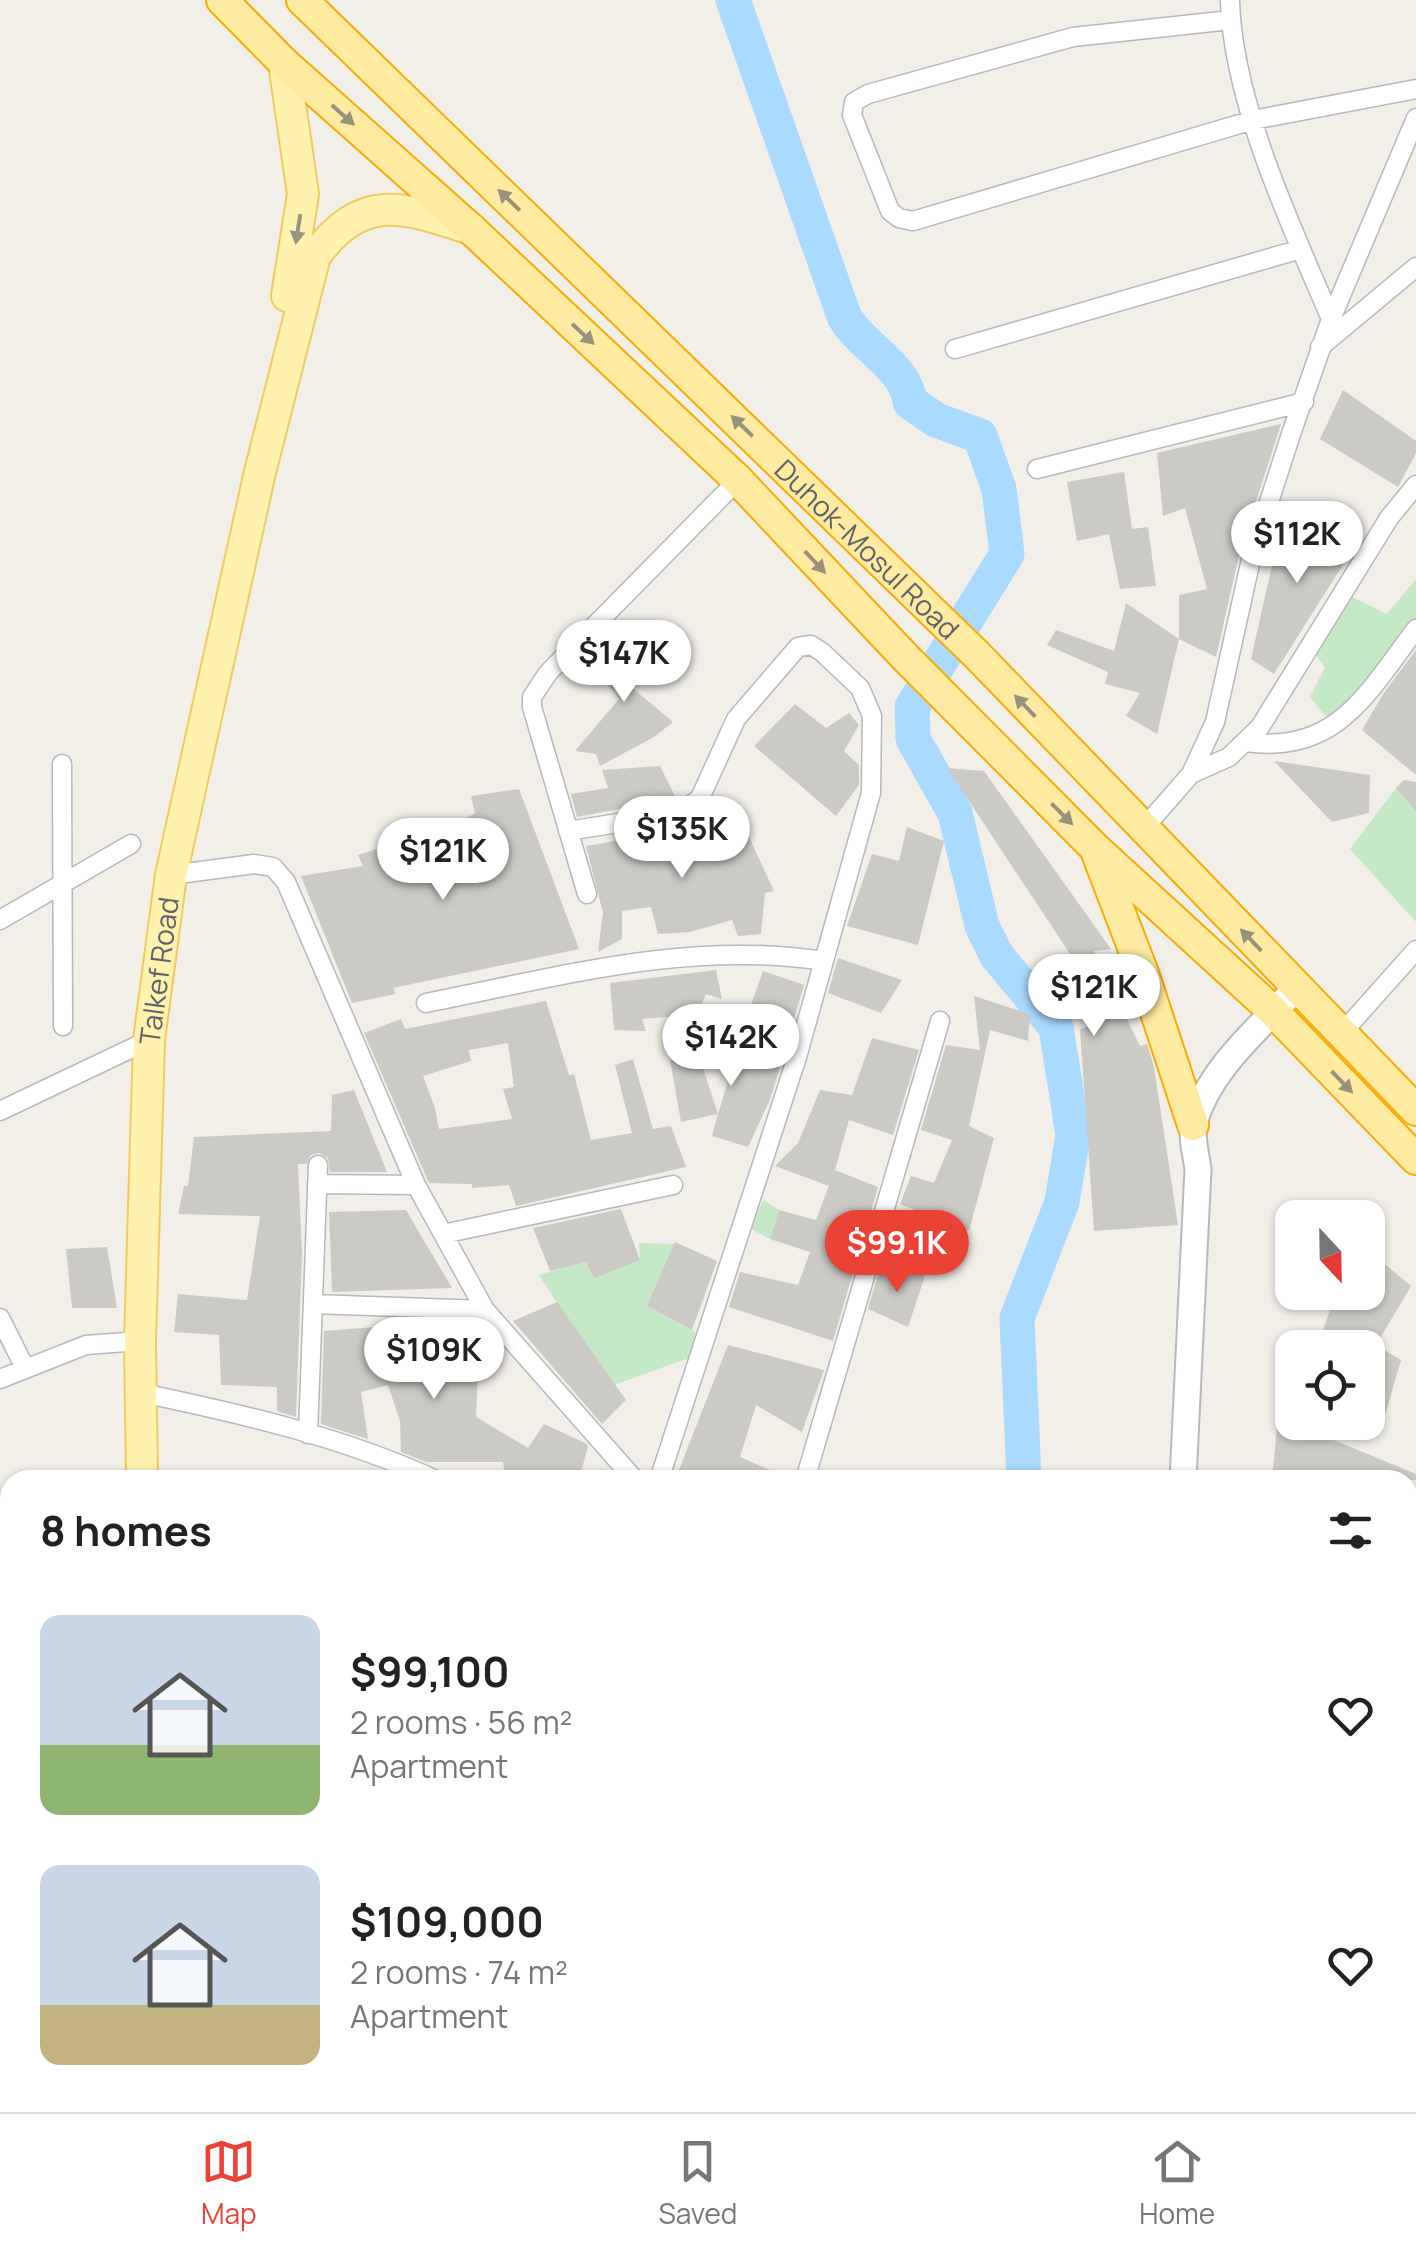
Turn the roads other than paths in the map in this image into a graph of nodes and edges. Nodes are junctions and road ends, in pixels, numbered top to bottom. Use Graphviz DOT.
graph roads {
  1 [pos="222,0"];
  2 [pos="302,0"];
  3 [pos="1230,0"];
  4 [pos="1231,20"];
  5 [pos="284,63"];
  6 [pos="1416,89"];
  7 [pos="1416,118"];
  8 [pos="1253,120"];
  9 [pos="471,229"];
  10 [pos="1301,249"];
  11 [pos="1416,267"];
  12 [pos="1330,319"];
  13 [pos="1320,347"];
  14 [pos="955,349"];
  15 [pos="1304,402"];
  16 [pos="1037,469"];
  17 [pos="260,472"];
  18 [pos="738,480"];
  19 [pos="1416,485"];
  20 [pos="1416,629"];
  21 [pos="1246,742"];
  22 [pos="62,764"];
  23 [pos="1190,774"];
  24 [pos="1143,829"];
  25 [pos="568,831"];
  26 [pos="131,844"];
  27 [pos="1095,848"];
  28 [pos="171,875"];
  29 [pos="64,883"];
  30 [pos="587,894"];
  31 [pos="0,920"];
  32 [pos="1416,950"];
  33 [pos="823,961"];
  34 [pos="1297,987"];
  35 [pos="426,1003"];
  36 [pos="1274,1012"];
  37 [pos="940,1021"];
  38 [pos="64,1026"];
  39 [pos="1342,1033"];
  40 [pos="149,1040"];
  41 [pos="1416,1110"];
  42 [pos="0,1111"];
  43 [pos="1193,1126"];
  44 [pos="1416,1159"];
  45 [pos="673,1185"];
  46 [pos="416,1186"];
  47 [pos="443,1234"];
  48 [pos="312,1304"];
  49 [pos="485,1310"];
  50 [pos="0,1318"];
  51 [pos="140,1342"];
  52 [pos="25,1368"];
  53 [pos="0,1379"];
  54 [pos="142,1393"];
  55 [pos="308,1434"];
  56 [pos="142,1470"];
  57 [pos="415,1470"];
  58 [pos="626,1470"];
  59 [pos="662,1470"];
  60 [pos="808,1470"];
  61 [pos="1183,1470"];
  1 -- 5 [label="highway, Duhok-Mosul Road"];
  24 -- 2 [label="highway, Duhok-Mosul Road, one-way"];
  3 -- 4 [label="street"];
  4 -- 8 [label="street"];
  4 -- 8 [label="street"];
  5 -- 9 [label="highway, Duhok-Mosul Road, one-way"];
  5 -- 17 [label="main road, one-way"];
  6 -- 8 [label="street"];
  7 -- 12 [label="street"];
  8 -- 10 [label="street"];
  9 -- 17 [label="main road"];
  9 -- 18 [label="highway, Duhok-Mosul Road, one-way"];
  10 -- 12 [label="street"];
  10 -- 14 [label="street"];
  11 -- 13 [label="street"];
  12 -- 13 [label="street"];
  13 -- 15 [label="street"];
  15 -- 16 [label="street"];
  15 -- 23 [label="street"];
  17 -- 28 [label="main road, Talkef Road"];
  18 -- 25 [label="street"];
  18 -- 27 [label="highway, Duhok-Mosul Road, one-way"];
  19 -- 21 [label="street"];
  20 -- 21 [label="street"];
  21 -- 23 [label="street"];
  22 -- 29 [label="street"];
  23 -- 24 [label="street"];
  34 -- 24 [label="highway, Duhok-Mosul Road, one-way"];
  25 -- 30 [label="street"];
  25 -- 33 [label="street"];
  26 -- 29 [label="street"];
  27 -- 36 [label="highway, Duhok-Mosul Road"];
  27 -- 43 [label="highway"];
  28 -- 40 [label="main road, Talkef Road"];
  28 -- 46 [label="street"];
  29 -- 31 [label="street"];
  29 -- 38 [label="street"];
  32 -- 39 [label="street"];
  33 -- 35 [label="street"];
  33 -- 59 [label="street"];
  34 -- 36 [label="main road"];
  34 -- 39 [label="highway, Duhok-Mosul Road"];
  36 -- 43 [label="main road"];
  36 -- 44 [label="highway, one-way"];
  37 -- 60 [label="street"];
  39 -- 41 [label="highway, Duhok-Mosul Road"];
  40 -- 42 [label="street"];
  40 -- 51 [label="main road, Talkef Road"];
  43 -- 61 [label="main road"];
  45 -- 47 [label="street"];
  46 -- 47 [label="street"];
  46 -- 48 [label="street"];
  47 -- 49 [label="street"];
  48 -- 49 [label="street"];
  48 -- 55 [label="street"];
  49 -- 58 [label="street"];
  50 -- 52 [label="street"];
  51 -- 52 [label="street"];
  51 -- 54 [label="main road, Talkef Road"];
  52 -- 53 [label="street"];
  54 -- 55 [label="street"];
  54 -- 56 [label="main road, Talkef Road"];
  55 -- 57 [label="street"];
}
